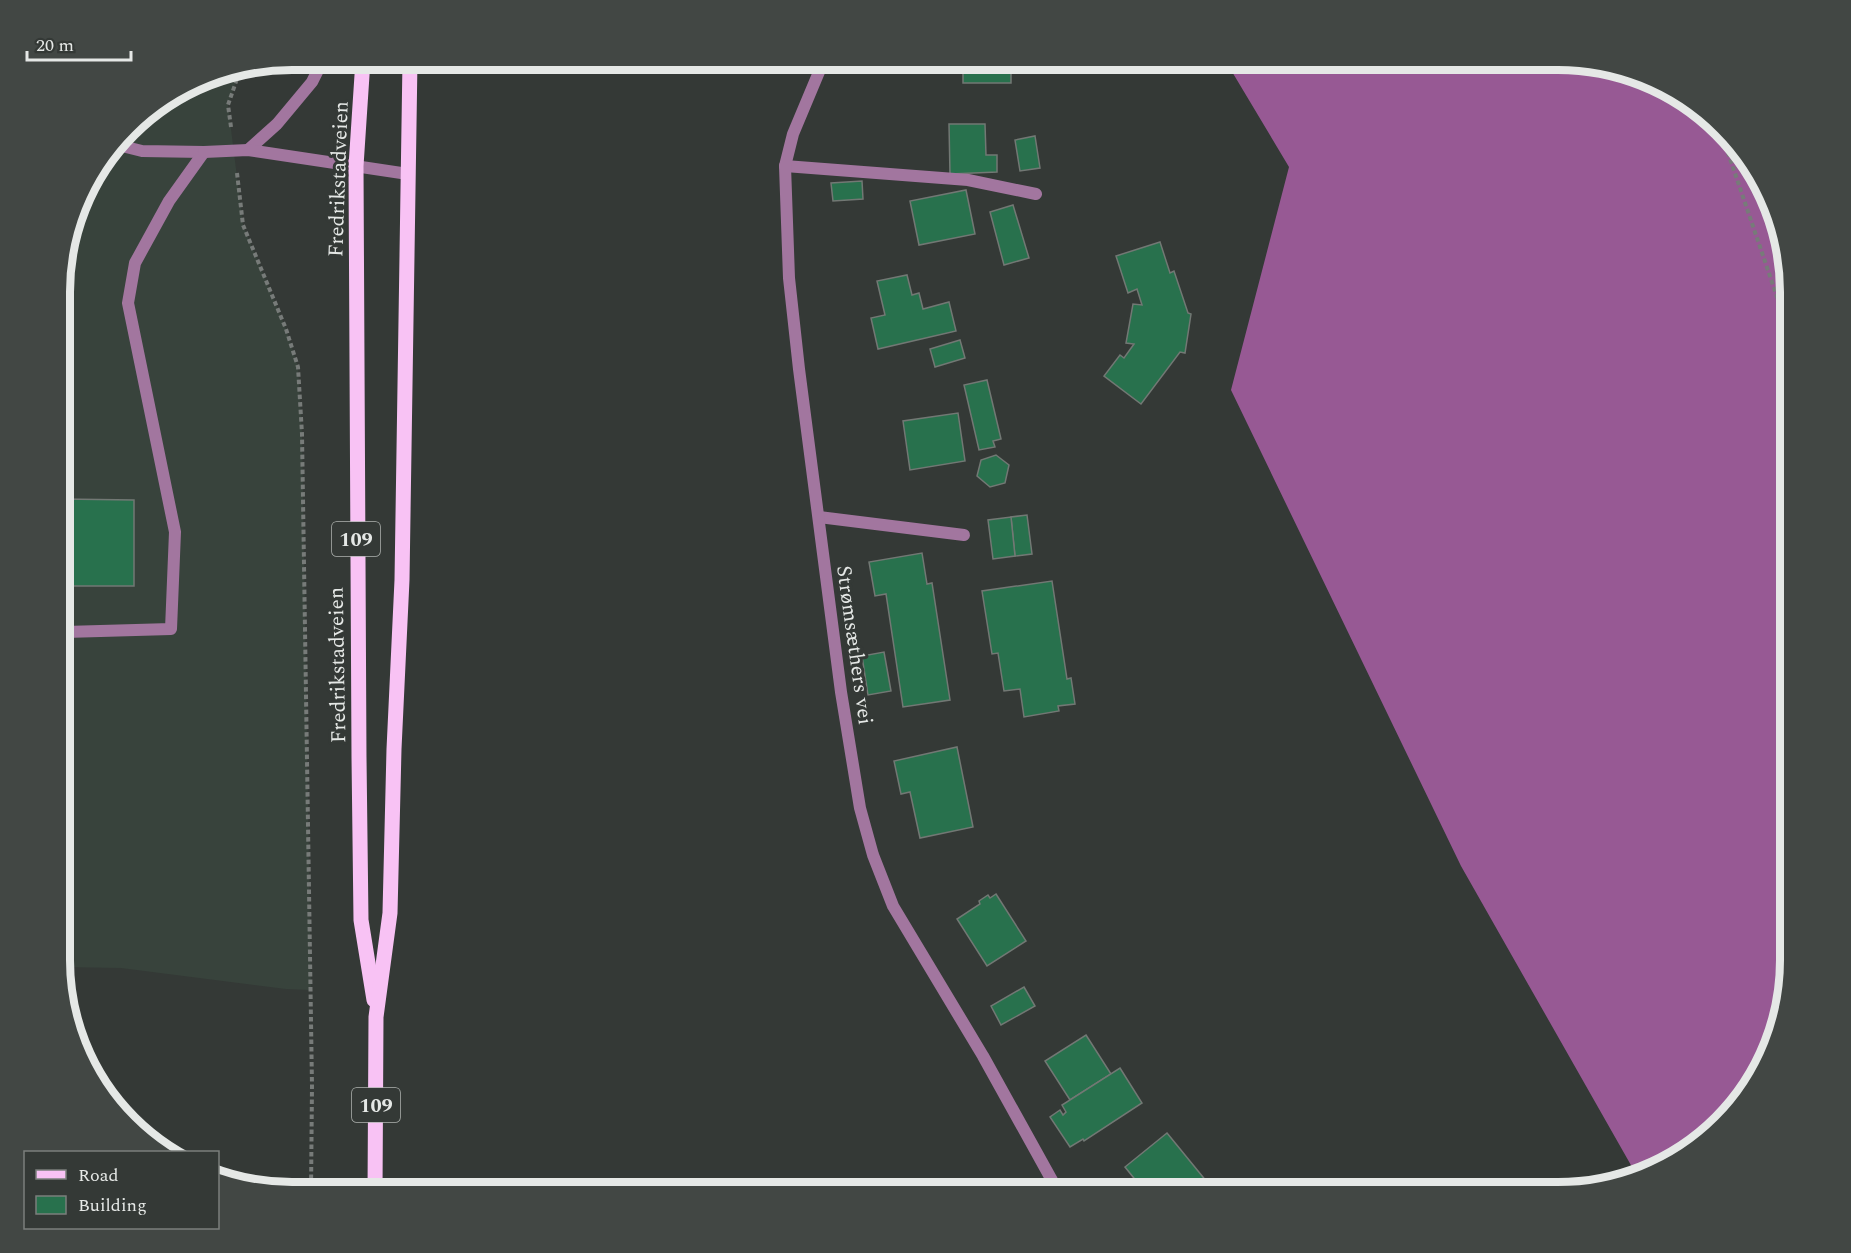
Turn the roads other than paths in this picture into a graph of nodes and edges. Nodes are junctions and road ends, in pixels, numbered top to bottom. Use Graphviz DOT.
graph roads {
  1 [pos="318,70"];
  2 [pos="362,70"];
  3 [pos="410,70"];
  4 [pos="820,70"];
  5 [pos="125,147"];
  6 [pos="248,150"];
  7 [pos="204,152"];
  8 [pos="356,166"];
  9 [pos="785,166"];
  10 [pos="408,174"];
  11 [pos="1036,194"];
  12 [pos="819,517"];
  13 [pos="964,535"];
  14 [pos="70,632"];
  15 [pos="376,1017"];
  16 [pos="375,1182"];
  17 [pos="1053,1182"];
  1 -- 6 [label="street"];
  2 -- 8 [label="main road, Fredrikstadveien / 109"];
  3 -- 10 [label="main road, Fredrikstadveien / 109"];
  4 -- 9 [label="street, Strømsæthers vei"];
  5 -- 7 [label="street"];
  6 -- 7 [label="street"];
  6 -- 8 [label="street"];
  7 -- 14 [label="street"];
  8 -- 10 [label="street"];
  8 -- 15 [label="main road, Fredrikstadveien / 109"];
  9 -- 11 [label="street"];
  9 -- 12 [label="street, Strømsæthers vei"];
  10 -- 15 [label="main road, Fredrikstadveien / 109"];
  12 -- 13 [label="street"];
  12 -- 17 [label="street, Strømsæthers vei"];
  15 -- 16 [label="main road, Fredrikstadveien / 109"];
}
